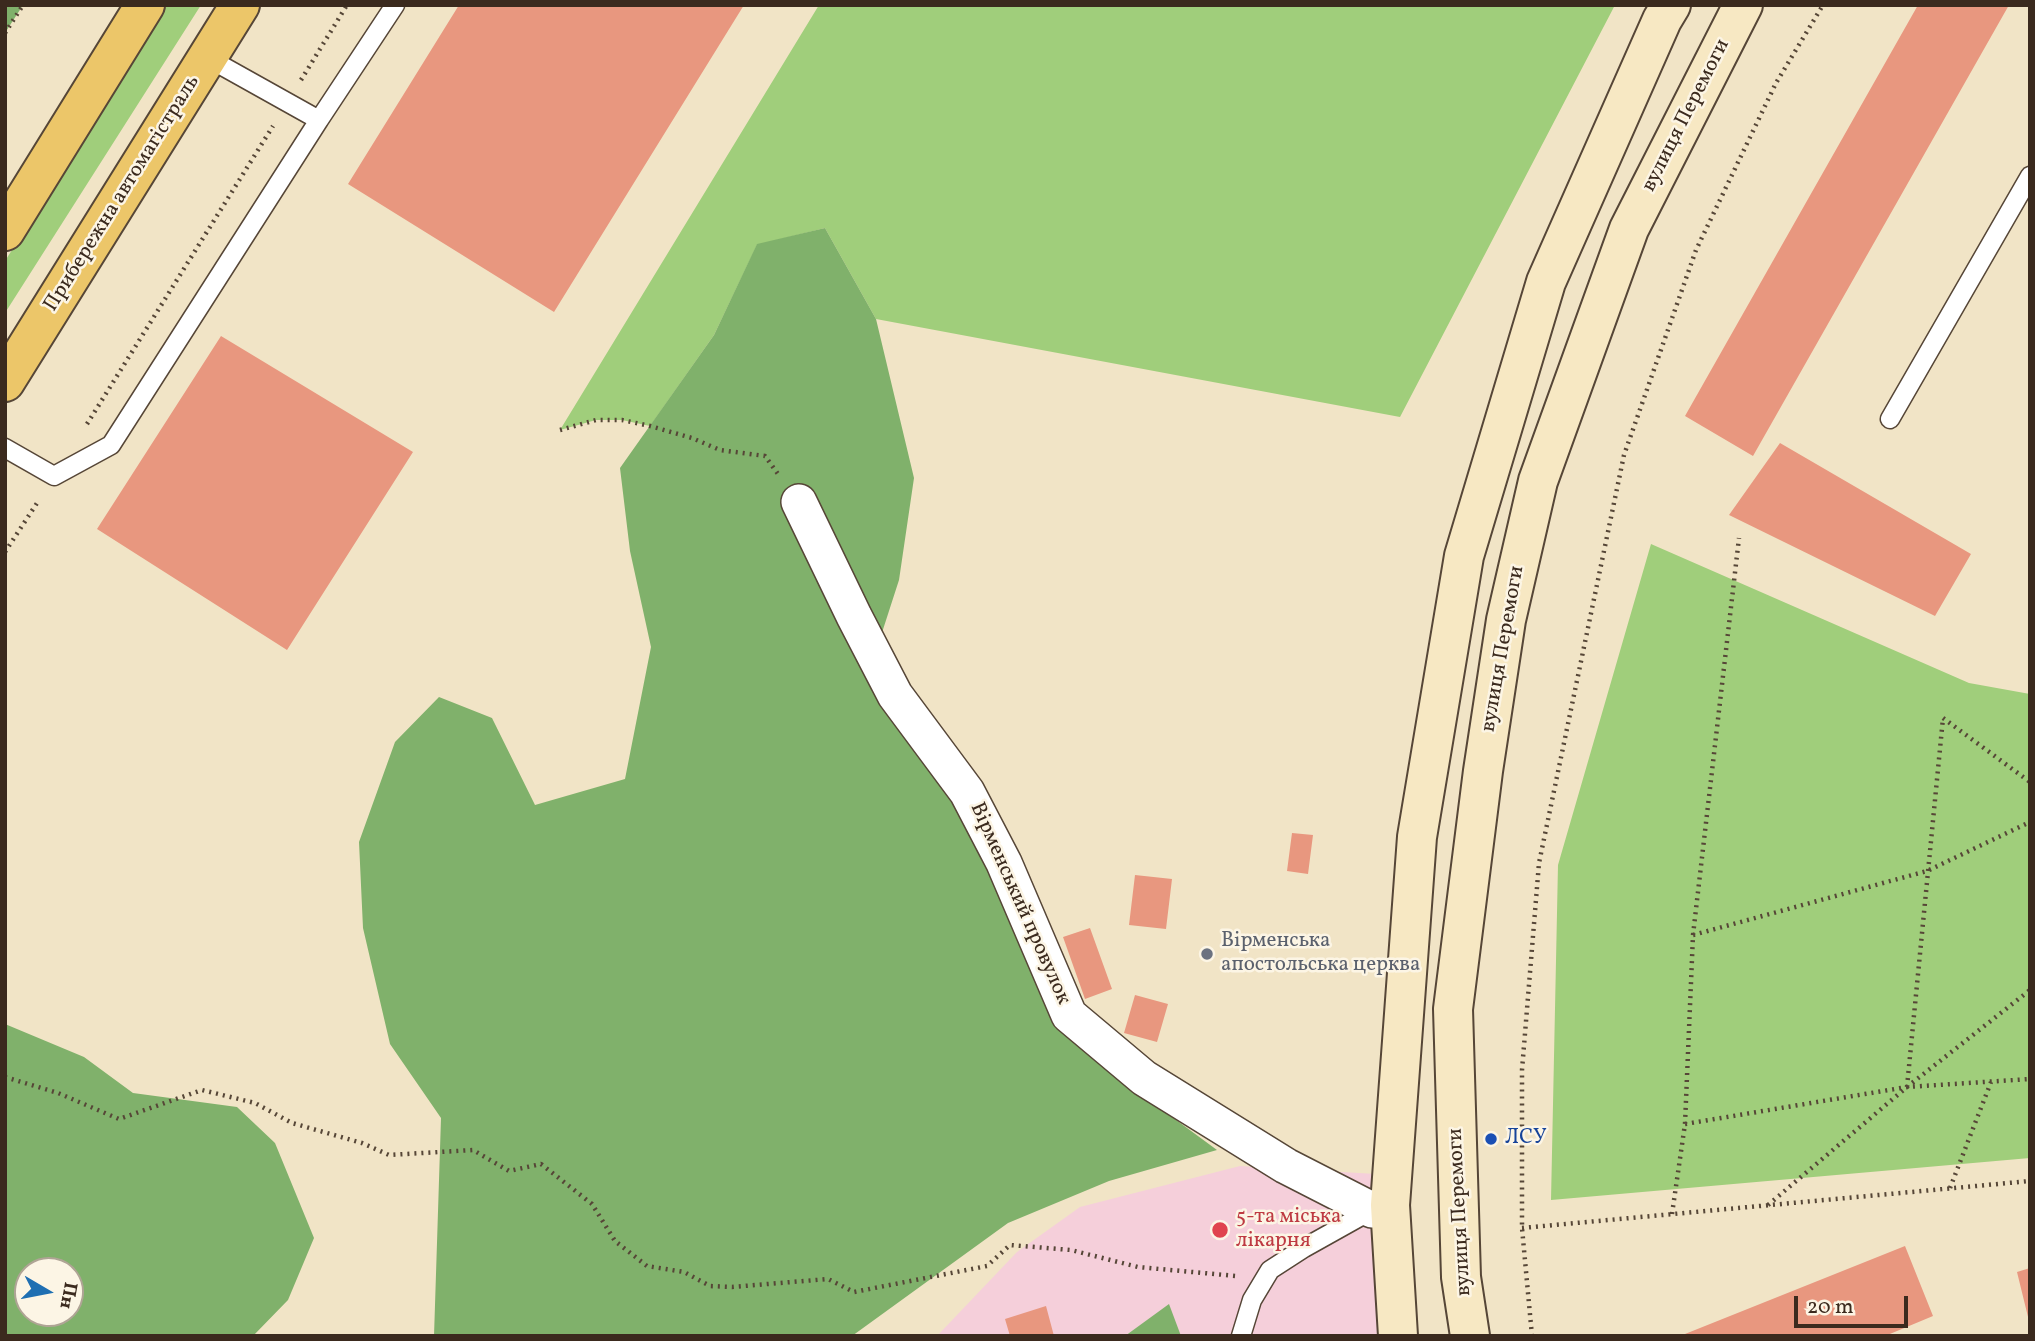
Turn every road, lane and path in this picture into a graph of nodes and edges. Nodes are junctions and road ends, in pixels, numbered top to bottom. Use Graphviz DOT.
graph roads {
  1 [pos="23,5"];
  2 [pos="145,5"];
  3 [pos="240,5"];
  4 [pos="347,5"];
  5 [pos="394,5"];
  6 [pos="1671,5"];
  7 [pos="1743,5"];
  8 [pos="1824,5"];
  9 [pos="5,33"];
  10 [pos="208,58"];
  11 [pos="287,102"];
  12 [pos="319,120"];
  13 [pos="2030,176"];
  14 [pos="5,231"];
  15 [pos="5,382"];
  16 [pos="1890,419"];
  17 [pos="560,430"];
  18 [pos="5,448"];
  19 [pos="54,476"];
  20 [pos="799,502"];
  21 [pos="1739,538"];
  22 [pos="5,552"];
  23 [pos="2030,782"];
  24 [pos="2030,822"];
  25 [pos="1927,871"];
  26 [pos="1693,935"];
  27 [pos="2030,990"];
  28 [pos="5,1077"];
  29 [pos="2030,1079"];
  30 [pos="1991,1082"];
  31 [pos="1907,1087"];
  32 [pos="1685,1124"];
  33 [pos="2030,1181"];
  34 [pos="1950,1188"];
  35 [pos="1768,1205"];
  36 [pos="1381,1208"];
  37 [pos="1672,1214"];
  38 [pos="1522,1228"];
  39 [pos="1270,1270"];
  40 [pos="1241,1336"];
  41 [pos="1398,1336"];
  42 [pos="1470,1336"];
  43 [pos="1532,1336"];
  1 -- 9 [label="path"];
  2 -- 14 [label="main road"];
  3 -- 10 [label="main road, Прибережна автомагістраль"];
  4 -- 11 [label="path"];
  5 -- 12 [label="lane"];
  6 -- 36 [label="main road"];
  7 -- 42 [label="main road, вулиця Перемоги"];
  8 -- 38 [label="path"];
  10 -- 11 [label="lane"];
  10 -- 15 [label="main road, Прибережна автомагістраль"];
  11 -- 12 [label="lane"];
  11 -- 19 [label="path"];
  12 -- 19 [label="lane"];
  13 -- 16 [label="lane"];
  17 -- 20 [label="path"];
  18 -- 19 [label="lane"];
  19 -- 22 [label="path"];
  20 -- 36 [label="street, Вірменський провулок"];
  21 -- 26 [label="path"];
  23 -- 25 [label="path"];
  24 -- 25 [label="path"];
  25 -- 26 [label="path"];
  25 -- 31 [label="path"];
  26 -- 32 [label="path"];
  27 -- 31 [label="path"];
  28 -- 39 [label="path"];
  29 -- 30 [label="path"];
  30 -- 31 [label="path"];
  30 -- 34 [label="path"];
  31 -- 32 [label="path"];
  31 -- 35 [label="path"];
  32 -- 37 [label="path"];
  33 -- 34 [label="path"];
  34 -- 35 [label="path"];
  35 -- 37 [label="path"];
  36 -- 39 [label="lane"];
  36 -- 41 [label="main road"];
  37 -- 38 [label="path"];
  38 -- 43 [label="path"];
  39 -- 40 [label="lane"];
}
